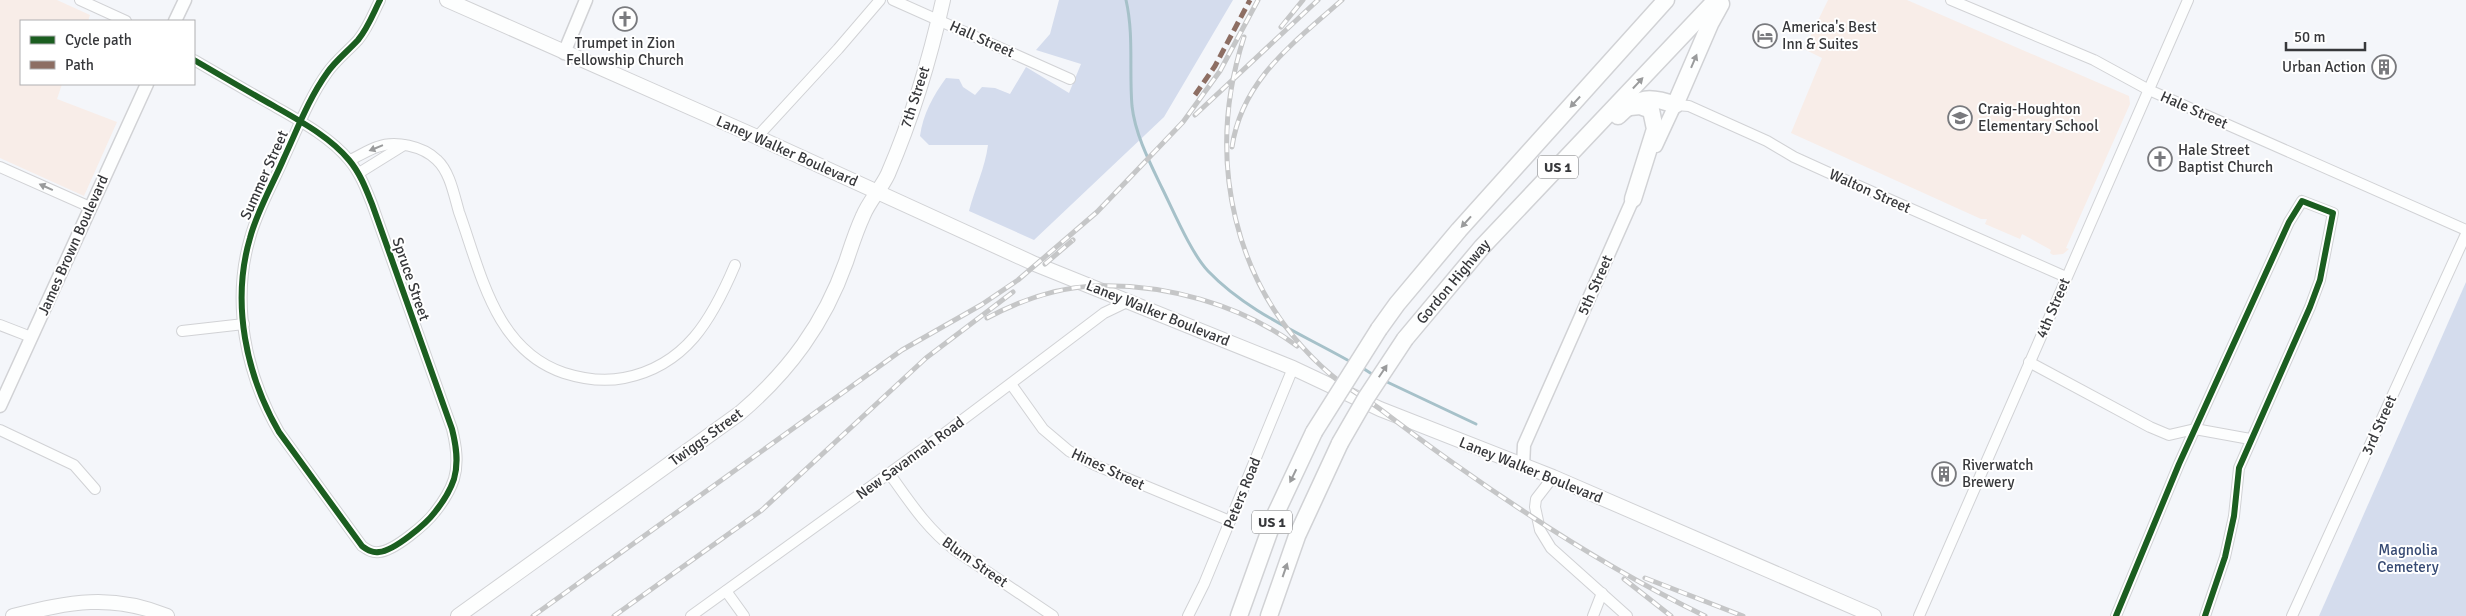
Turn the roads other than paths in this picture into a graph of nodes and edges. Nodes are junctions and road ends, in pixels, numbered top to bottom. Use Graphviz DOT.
graph roads {
  1 [pos="80,0"];
  2 [pos="185,0"];
  3 [pos="380,0"];
  4 [pos="447,0"];
  5 [pos="586,0"];
  6 [pos="880,0"];
  7 [pos="893,0"];
  8 [pos="943,0"];
  9 [pos="1666,0"];
  10 [pos="1951,0"];
  11 [pos="2188,0"];
  12 [pos="1721,1"];
  13 [pos="124,20"];
  14 [pos="175,20"];
  15 [pos="938,20"];
  16 [pos="564,53"];
  17 [pos="195,61"];
  18 [pos="1070,79"];
  19 [pos="147,85"];
  20 [pos="2149,90"];
  21 [pos="1676,106"];
  22 [pos="1626,108"];
  23 [pos="301,122"];
  24 [pos="757,137"];
  25 [pos="404,145"];
  26 [pos="350,160"];
  27 [pos="0,167"];
  28 [pos="359,174"];
  29 [pos="880,192"];
  30 [pos="1633,199"];
  31 [pos="90,207"];
  32 [pos="2466,230"];
  33 [pos="2466,234"];
  34 [pos="735,265"];
  35 [pos="2066,277"];
  36 [pos="1129,301"];
  37 [pos="1433,304"];
  38 [pos="244,324"];
  39 [pos="0,325"];
  40 [pos="182,331"];
  41 [pos="31,337"];
  42 [pos="2029,362"];
  43 [pos="1293,368"];
  44 [pos="1011,384"];
  45 [pos="0,406"];
  46 [pos="2195,429"];
  47 [pos="0,430"];
  48 [pos="2250,439"];
  49 [pos="1523,466"];
  50 [pos="890,473"];
  51 [pos="1553,478"];
  52 [pos="95,488"];
  53 [pos="1230,521"];
  54 [pos="374,552"];
  55 [pos="726,591"];
  56 [pos="1602,593"];
  57 [pos="13,616"];
  58 [pos="167,616"];
  59 [pos="458,616"];
  60 [pos="691,616"];
  61 [pos="744,616"];
  62 [pos="1053,616"];
  63 [pos="1188,616"];
  64 [pos="1239,616"];
  65 [pos="1269,616"];
  66 [pos="1593,616"];
  67 [pos="1627,616"];
  68 [pos="1874,616"];
  69 [pos="1918,616"];
  70 [pos="2116,616"];
  71 [pos="2204,616"];
  72 [pos="2292,616"];
  1 -- 13 [label="street"];
  2 -- 14 [label="street"];
  3 -- 23 [label="street, Summer Street"];
  4 -- 16 [label="main road, Laney Walker Boulevard"];
  5 -- 16 [label="street"];
  6 -- 24 [label="street"];
  7 -- 15 [label="street, Hall Street"];
  8 -- 15 [label="main road, 7th Street"];
  9 -- 64 [label="highway, Gordon Highway / US 1, one-way, bridge"];
  10 -- 20 [label="street, Hale Street"];
  11 -- 20 [label="street, 4th Street"];
  21 -- 12 [label="highway, one-way"];
  37 -- 12 [label="highway, Gordon Highway / US 1, one-way"];
  15 -- 18 [label="street, Hall Street"];
  15 -- 29 [label="main road, 7th Street"];
  16 -- 24 [label="main road, Laney Walker Boulevard"];
  17 -- 23 [label="street, Spruce Street"];
  19 -- 31 [label="street, James Brown Boulevard"];
  20 -- 32 [label="street, Hale Street"];
  20 -- 35 [label="street, 4th Street"];
  21 -- 22 [label="highway"];
  21 -- 30 [label="street, 5th Street"];
  21 -- 35 [label="street, Walton Street"];
  22 -- 30 [label="highway"];
  22 -- 37 [label="highway"];
  23 -- 26 [label="street, Spruce Street"];
  23 -- 38 [label="street, Summer Street"];
  24 -- 29 [label="main road, Laney Walker Boulevard"];
  25 -- 26 [label="street, one-way"];
  25 -- 28 [label="street"];
  25 -- 34 [label="street"];
  26 -- 28 [label="street, Spruce Street"];
  31 -- 27 [label="street, one-way"];
  28 -- 54 [label="street, Spruce Street"];
  29 -- 36 [label="main road, Laney Walker Boulevard"];
  29 -- 59 [label="main road, Twiggs Street"];
  30 -- 49 [label="street, 5th Street"];
  31 -- 41 [label="street, James Brown Boulevard"];
  33 -- 72 [label="street, 3rd Street"];
  35 -- 42 [label="street, 4th Street"];
  36 -- 43 [label="main road, Laney Walker Boulevard"];
  36 -- 44 [label="street, New Savannah Road"];
  65 -- 37 [label="highway, Gordon Highway / US 1, one-way, bridge"];
  38 -- 40 [label="street"];
  38 -- 54 [label="street, Summer Street"];
  39 -- 41 [label="street"];
  41 -- 45 [label="street, James Brown Boulevard"];
  42 -- 46 [label="street"];
  42 -- 69 [label="street, 4th Street"];
  43 -- 49 [label="main road, Laney Walker Boulevard"];
  43 -- 53 [label="street, Peters Road"];
  44 -- 50 [label="street, New Savannah Road"];
  44 -- 53 [label="street, Hines Street"];
  46 -- 48 [label="street"];
  46 -- 48 [label="street"];
  46 -- 70 [label="street"];
  47 -- 52 [label="street"];
  48 -- 71 [label="street"];
  49 -- 51 [label="main road, Laney Walker Boulevard"];
  50 -- 55 [label="street, New Savannah Road"];
  50 -- 62 [label="street, Blum Street"];
  51 -- 56 [label="street"];
  51 -- 68 [label="main road, Laney Walker Boulevard"];
  53 -- 63 [label="street, Peters Road"];
  55 -- 60 [label="street, New Savannah Road"];
  55 -- 61 [label="street"];
  56 -- 66 [label="street"];
  56 -- 67 [label="street"];
  57 -- 58 [label="main road"];
}
